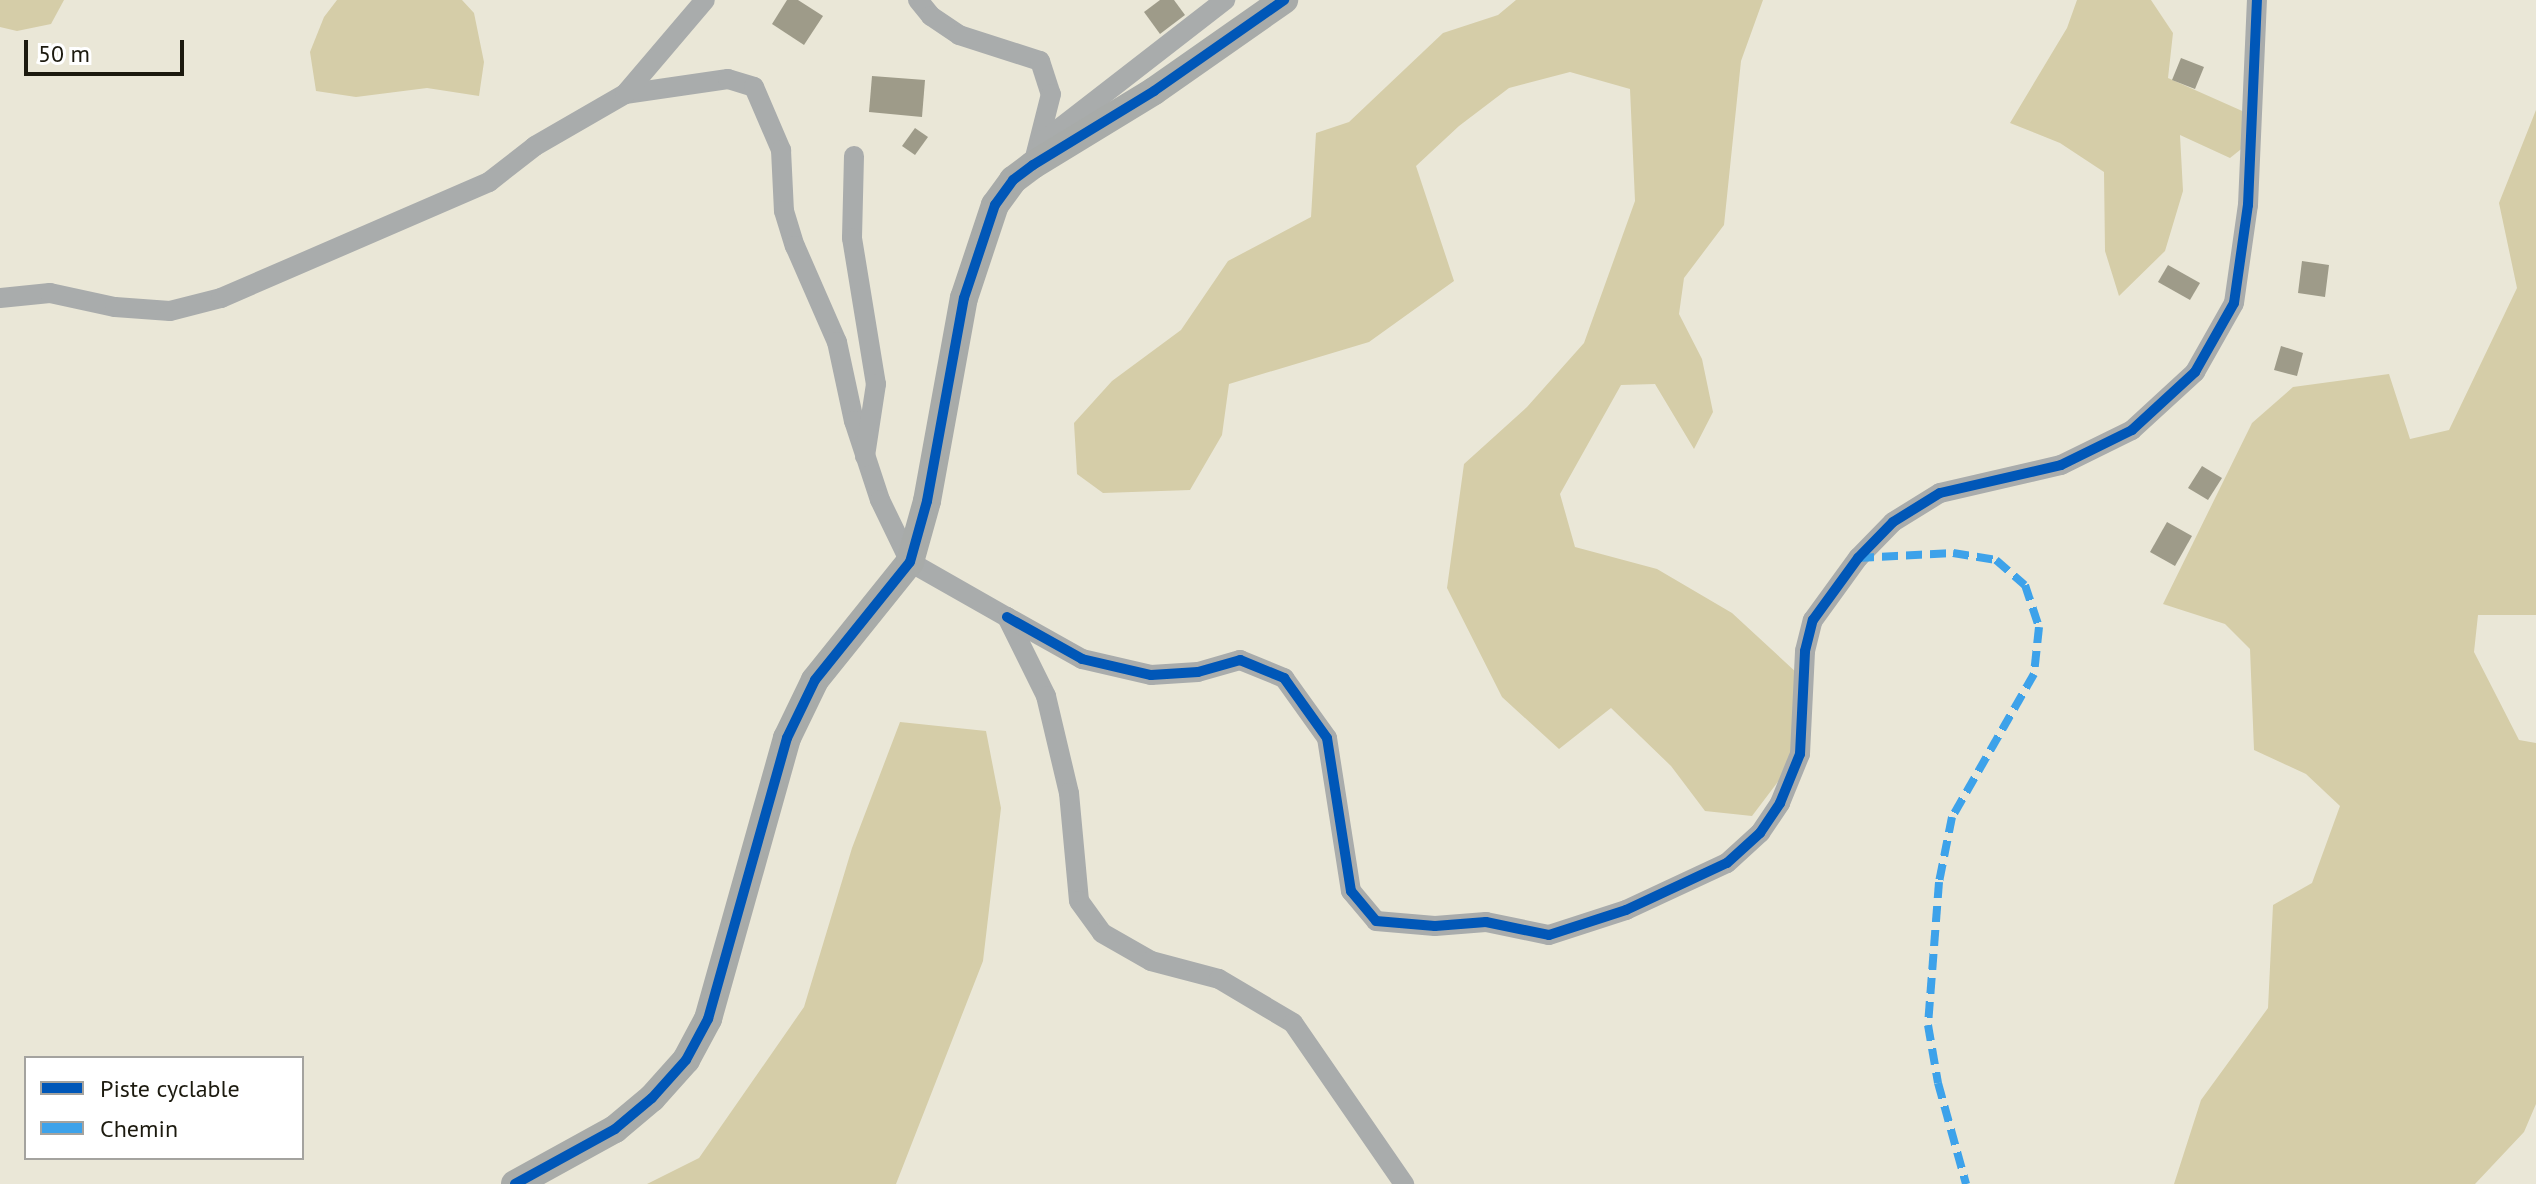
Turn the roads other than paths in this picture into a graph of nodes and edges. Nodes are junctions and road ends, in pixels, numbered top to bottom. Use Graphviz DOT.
graph roads {
  1 [pos="705,0"];
  2 [pos="918,0"];
  3 [pos="1225,0"];
  4 [pos="1284,0"];
  5 [pos="2257,0"];
  6 [pos="625,94"];
  7 [pos="1037,154"];
  8 [pos="854,156"];
  9 [pos="0,298"];
  10 [pos="865,456"];
  11 [pos="910,562"];
  12 [pos="1007,617"];
  13 [pos="515,1184"];
  14 [pos="1404,1184"];
  1 -- 6 [label="street"];
  2 -- 7 [label="street"];
  3 -- 7 [label="street"];
  4 -- 7 [label="street"];
  5 -- 12 [label="street"];
  6 -- 9 [label="street"];
  6 -- 10 [label="street"];
  7 -- 11 [label="street"];
  8 -- 10 [label="street"];
  10 -- 11 [label="street"];
  11 -- 12 [label="street"];
  11 -- 13 [label="street"];
  12 -- 14 [label="street"];
}
